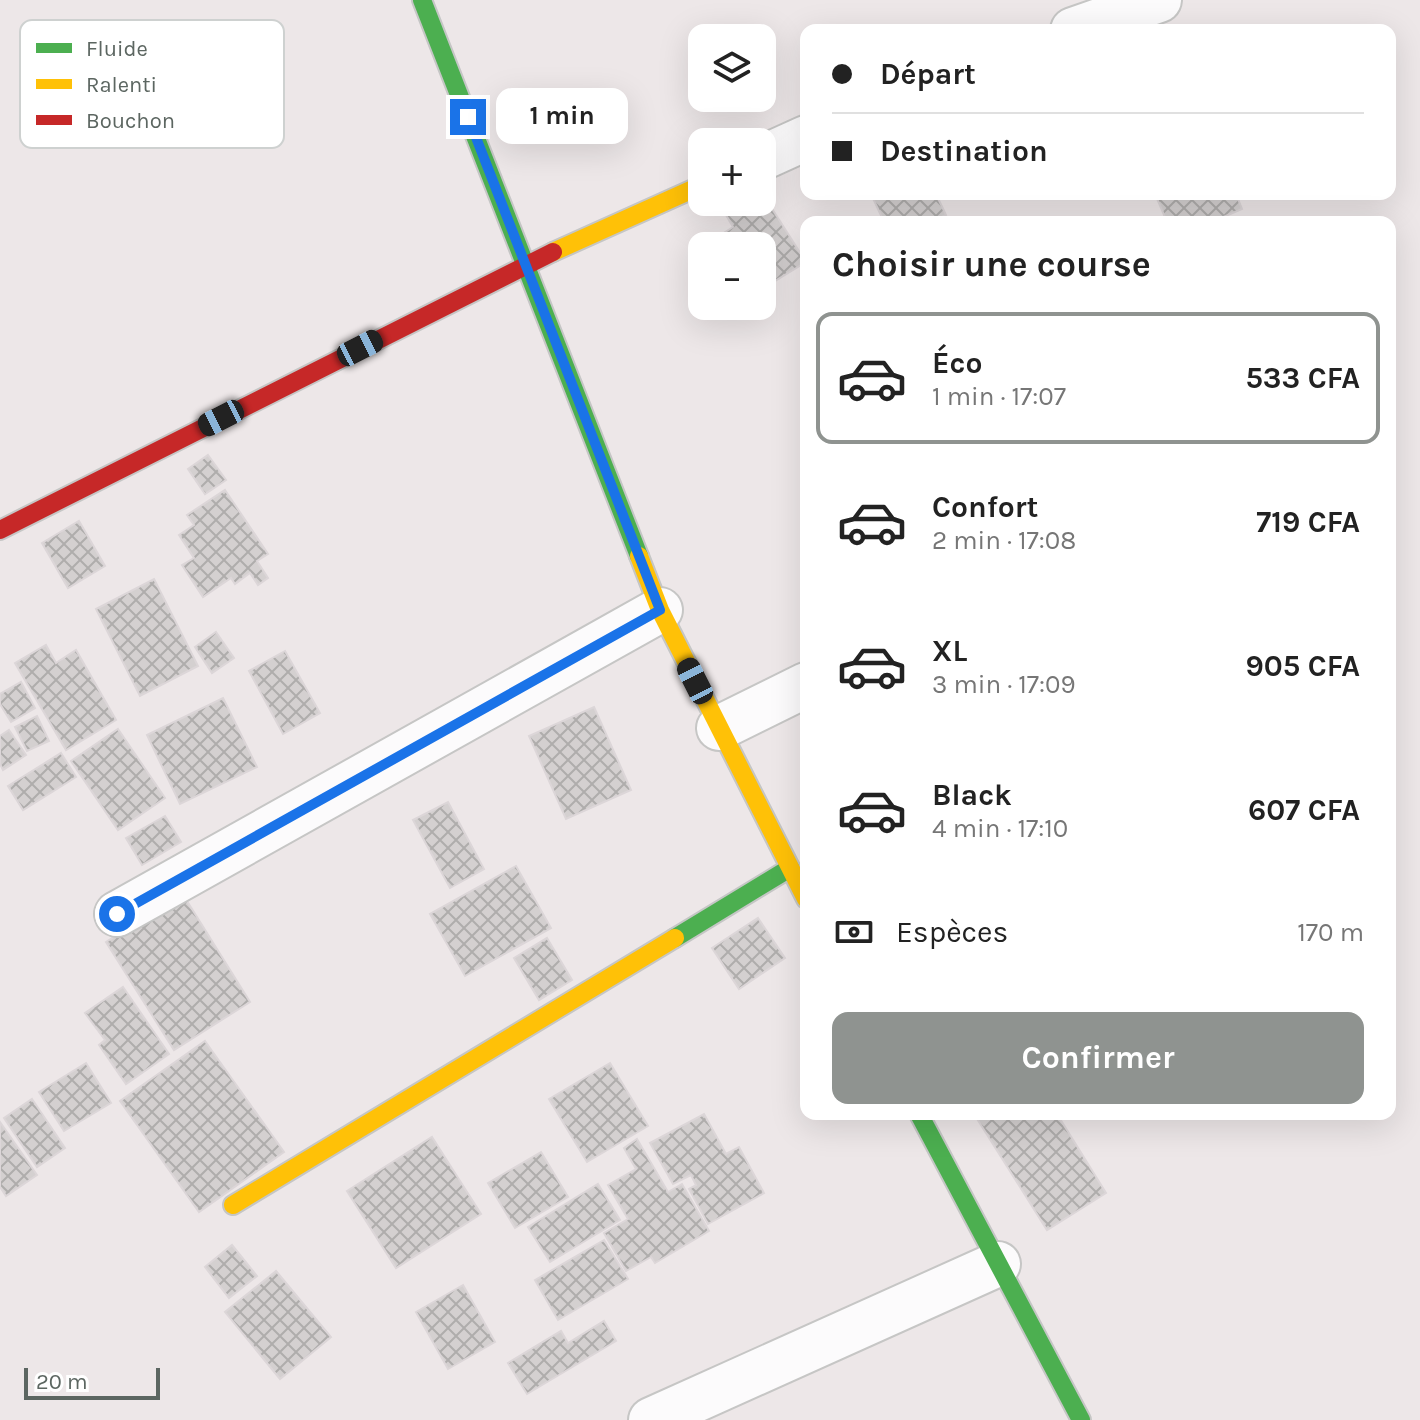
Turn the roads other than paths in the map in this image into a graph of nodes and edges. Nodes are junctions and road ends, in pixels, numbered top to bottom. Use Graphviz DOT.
graph roads {
  1 [pos="422,0"];
  2 [pos="1159,0"];
  3 [pos="1090,24"];
  4 [pos="800,141"];
  5 [pos="776,152"];
  6 [pos="688,191"];
  7 [pos="526,264"];
  8 [pos="0,530"];
  9 [pos="660,610"];
  10 [pos="800,688"];
  11 [pos="719,728"];
  12 [pos="790,868"];
  13 [pos="800,887"];
  14 [pos="117,914"];
  15 [pos="922,1120"];
  16 [pos="233,1205"];
  17 [pos="998,1264"];
  18 [pos="651,1420"];
  19 [pos="1081,1420"];
  1 -- 7 [label="street"];
  2 -- 3 [label="street"];
  4 -- 5 [label="street"];
  6 -- 7 [label="street"];
  7 -- 8 [label="street"];
  7 -- 9 [label="street"];
  9 -- 11 [label="street"];
  9 -- 14 [label="street"];
  10 -- 11 [label="street"];
  11 -- 12 [label="street"];
  12 -- 13 [label="street"];
  12 -- 16 [label="street"];
  15 -- 17 [label="street"];
  17 -- 18 [label="street"];
  17 -- 19 [label="street"];
}
